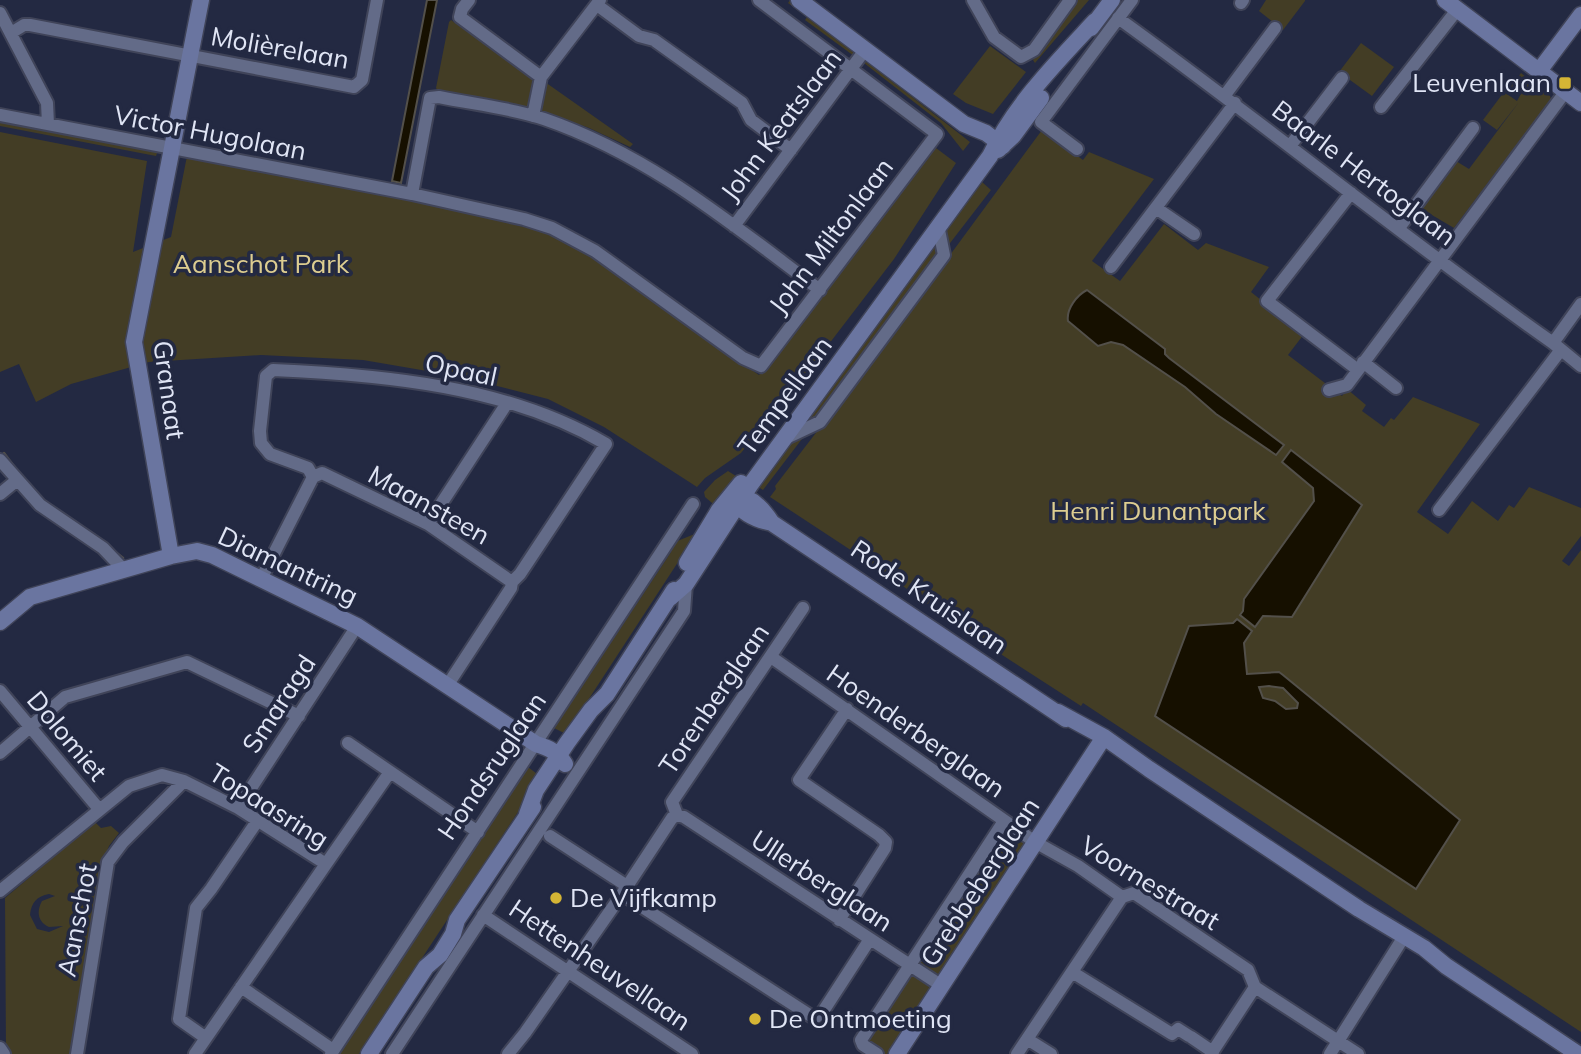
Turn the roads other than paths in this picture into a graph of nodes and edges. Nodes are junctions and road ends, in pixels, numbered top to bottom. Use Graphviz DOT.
graph roads {
  1 [pos="201,0"];
  2 [pos="377,0"];
  3 [pos="469,0"];
  4 [pos="759,0"];
  5 [pos="799,0"];
  6 [pos="974,0"];
  7 [pos="1070,0"];
  8 [pos="1112,0"];
  9 [pos="1132,0"];
  10 [pos="598,2"];
  11 [pos="1451,5"];
  12 [pos="0,13"];
  13 [pos="1581,15"];
  14 [pos="1118,18"];
  15 [pos="1275,28"];
  16 [pos="10,33"];
  17 [pos="865,50"];
  18 [pos="190,55"];
  19 [pos="852,69"];
  20 [pos="1539,71"];
  21 [pos="541,77"];
  22 [pos="1342,78"];
  23 [pos="1566,91"];
  24 [pos="1230,99"];
  25 [pos="1581,103"];
  26 [pos="1381,107"];
  27 [pos="0,115"];
  28 [pos="533,116"];
  29 [pos="48,124"];
  30 [pos="1473,128"];
  31 [pos="1290,146"];
  32 [pos="997,148"];
  33 [pos="171,149"];
  34 [pos="1077,149"];
  35 [pos="791,150"];
  36 [pos="1350,193"];
  37 [pos="412,194"];
  38 [pos="1156,208"];
  39 [pos="938,225"];
  40 [pos="734,226"];
  41 [pos="1399,229"];
  42 [pos="1194,234"];
  43 [pos="1440,260"];
  44 [pos="1275,267"];
  45 [pos="1111,268"];
  46 [pos="1287,275"];
  47 [pos="820,290"];
  48 [pos="1581,304"];
  49 [pos="873,317"];
  50 [pos="1557,347"];
  51 [pos="761,366"];
  52 [pos="1361,366"];
  53 [pos="1581,366"];
  54 [pos="1396,388"];
  55 [pos="1329,390"];
  56 [pos="507,403"];
  57 [pos="785,438"];
  58 [pos="0,460"];
  59 [pos="313,477"];
  60 [pos="17,480"];
  61 [pos="0,494"];
  62 [pos="737,498"];
  63 [pos="693,504"];
  64 [pos="1439,510"];
  65 [pos="428,524"];
  66 [pos="172,556"];
  67 [pos="123,569"];
  68 [pos="261,579"];
  69 [pos="512,582"];
  70 [pos="686,584"];
  71 [pos="670,598"];
  72 [pos="803,608"];
  73 [pos="0,622"];
  74 [pos="357,626"];
  75 [pos="771,657"];
  76 [pos="447,686"];
  77 [pos="0,691"];
  78 [pos="847,709"];
  79 [pos="299,716"];
  80 [pos="30,727"];
  81 [pos="1102,741"];
  82 [pos="348,743"];
  83 [pos="536,744"];
  84 [pos="0,753"];
  85 [pos="560,760"];
  86 [pos="390,772"];
  87 [pos="184,781"];
  88 [pos="238,807"];
  89 [pos="99,809"];
  90 [pos="677,815"];
  91 [pos="258,820"];
  92 [pos="1004,821"];
  93 [pos="478,832"];
  94 [pos="550,836"];
  95 [pos="1035,842"];
  96 [pos="326,864"];
  97 [pos="625,890"];
  98 [pos="0,891"];
  99 [pos="1122,897"];
  100 [pos="483,915"];
  101 [pos="839,920"];
  102 [pos="870,939"];
  103 [pos="1403,939"];
  104 [pos="910,965"];
  105 [pos="568,972"];
  106 [pos="1072,972"];
  107 [pos="942,986"];
  108 [pos="241,987"];
  109 [pos="1255,987"];
  110 [pos="206,1038"];
  111 [pos="1027,1039"];
  112 [pos="1338,1042"];
  113 [pos="0,1048"];
  114 [pos="332,1052"];
  115 [pos="514,1052"];
  116 [pos="1212,1053"];
  117 [pos="4,1054"];
  118 [pos="77,1054"];
  119 [pos="195,1054"];
  120 [pos="369,1054"];
  121 [pos="392,1054"];
  122 [pos="692,1054"];
  123 [pos="877,1054"];
  124 [pos="897,1054"];
  125 [pos="1017,1054"];
  126 [pos="1051,1054"];
  127 [pos="1330,1054"];
  128 [pos="1358,1054"];
  129 [pos="1578,1054"];
  1 -- 18 [label="main road, Granaat"];
  2 -- 18 [label="street, Molièrelaan"];
  3 -- 21 [label="street"];
  4 -- 19 [label="street"];
  5 -- 17 [label="main road"];
  6 -- 7 [label="street"];
  8 -- 32 [label="main road, Tempellaan"];
  9 -- 14 [label="street"];
  10 -- 21 [label="street"];
  10 -- 35 [label="street"];
  11 -- 20 [label="main road"];
  11 -- 26 [label="street"];
  12 -- 16 [label="street"];
  13 -- 20 [label="main road"];
  14 -- 24 [label="street, Baarle Hertoglaan"];
  14 -- 34 [label="street"];
  15 -- 24 [label="street"];
  16 -- 18 [label="street"];
  16 -- 29 [label="street"];
  17 -- 19 [label="street, John Keatslaan"];
  17 -- 32 [label="main road"];
  18 -- 33 [label="main road, Granaat"];
  19 -- 35 [label="street, John Keatslaan"];
  19 -- 47 [label="street, John Miltonlaan"];
  20 -- 23 [label="main road"];
  21 -- 28 [label="street"];
  22 -- 31 [label="street"];
  23 -- 25 [label="main road"];
  23 -- 43 [label="street"];
  24 -- 31 [label="street, Baarle Hertoglaan"];
  24 -- 38 [label="street"];
  27 -- 29 [label="street, Victor Hugolaan"];
  28 -- 37 [label="street"];
  28 -- 40 [label="street"];
  29 -- 33 [label="street, Victor Hugolaan"];
  30 -- 41 [label="street"];
  31 -- 36 [label="street, Baarle Hertoglaan"];
  32 -- 39 [label="main road, Tempellaan"];
  33 -- 37 [label="street, Victor Hugolaan"];
  33 -- 66 [label="main road, Granaat"];
  35 -- 40 [label="street, John Keatslaan"];
  36 -- 41 [label="street, Baarle Hertoglaan"];
  36 -- 46 [label="street"];
  37 -- 51 [label="street, Victor Hugolaan"];
  38 -- 42 [label="street"];
  38 -- 45 [label="street"];
  39 -- 49 [label="main road, Tempellaan"];
  39 -- 57 [label="street"];
  40 -- 47 [label="street"];
  41 -- 43 [label="street, Baarle Hertoglaan"];
  43 -- 50 [label="street, Baarle Hertoglaan"];
  43 -- 52 [label="street"];
  44 -- 46 [label="street"];
  46 -- 52 [label="street"];
  47 -- 51 [label="street, John Miltonlaan"];
  48 -- 50 [label="street"];
  49 -- 57 [label="main road, Tempellaan"];
  49 -- 62 [label="main road, Tempellaan"];
  50 -- 53 [label="street, Baarle Hertoglaan"];
  50 -- 64 [label="street"];
  52 -- 54 [label="street"];
  52 -- 55 [label="street"];
  56 -- 59 [label="street, Opaal"];
  56 -- 65 [label="street"];
  56 -- 69 [label="street, Opaal"];
  57 -- 62 [label="main road, Tempellaan"];
  58 -- 60 [label="street"];
  59 -- 65 [label="street, Maansteen"];
  59 -- 68 [label="street"];
  60 -- 61 [label="street"];
  60 -- 67 [label="street"];
  62 -- 70 [label="main road"];
  62 -- 71 [label="main road"];
  62 -- 81 [label="main road, Rode Kruislaan"];
  63 -- 83 [label="street, Hondsruglaan"];
  65 -- 69 [label="street, Maansteen"];
  66 -- 67 [label="main road, Diamantring"];
  66 -- 68 [label="main road, Diamantring"];
  67 -- 73 [label="main road, Diamantring"];
  68 -- 74 [label="main road, Diamantring"];
  69 -- 76 [label="street"];
  70 -- 71 [label="main road"];
  70 -- 100 [label="street"];
  71 -- 85 [label="main road"];
  72 -- 75 [label="street, Torenberglaan"];
  74 -- 76 [label="main road, Diamantring"];
  74 -- 79 [label="street, Smaragd"];
  75 -- 78 [label="street, Hoenderberglaan"];
  75 -- 90 [label="street, Torenberglaan"];
  76 -- 83 [label="main road, Diamantring"];
  77 -- 80 [label="street, Dolomiet"];
  78 -- 92 [label="street, Hoenderberglaan"];
  78 -- 101 [label="street"];
  79 -- 80 [label="street"];
  79 -- 88 [label="street, Smaragd"];
  80 -- 84 [label="street"];
  80 -- 89 [label="street, Dolomiet"];
  81 -- 95 [label="main road, Grebbeberglaan"];
  81 -- 103 [label="main road, Rode Kruislaan"];
  82 -- 86 [label="street"];
  83 -- 85 [label="main road, Diamantring"];
  83 -- 93 [label="street, Hondsruglaan"];
  85 -- 120 [label="main road"];
  86 -- 93 [label="street"];
  86 -- 96 [label="street"];
  87 -- 88 [label="street, Topaasring"];
  87 -- 89 [label="street, Topaasring"];
  87 -- 118 [label="street, Aanschot"];
  88 -- 91 [label="street, Topaasring"];
  89 -- 98 [label="street, Topaasring"];
  90 -- 97 [label="street, Torenberglaan"];
  90 -- 101 [label="street, Ullerberglaan"];
  91 -- 96 [label="street, Topaasring"];
  91 -- 110 [label="street"];
  92 -- 95 [label="street, Hoenderberglaan"];
  92 -- 104 [label="street, Grebbeberglaan"];
  93 -- 114 [label="street, Hondsruglaan"];
  94 -- 97 [label="street"];
  95 -- 99 [label="street, Voornestraat"];
  95 -- 107 [label="main road, Grebbeberglaan"];
  96 -- 108 [label="street, Topaasring"];
  97 -- 102 [label="street"];
  97 -- 105 [label="street, Torenberglaan"];
  99 -- 106 [label="street"];
  99 -- 109 [label="street, Voornestraat"];
  100 -- 105 [label="street, Hettenheuvellaan"];
  100 -- 121 [label="street"];
  101 -- 102 [label="street, Ullerberglaan"];
  102 -- 104 [label="street, Ullerberglaan"];
  103 -- 112 [label="street"];
  103 -- 129 [label="main road, Rode Kruislaan"];
  104 -- 107 [label="street, Ullerberglaan"];
  104 -- 123 [label="street, Grebbeberglaan"];
  105 -- 115 [label="street, Torenberglaan"];
  105 -- 122 [label="street, Hettenheuvellaan"];
  106 -- 111 [label="street"];
  106 -- 116 [label="street"];
  107 -- 124 [label="main road, Grebbeberglaan"];
  108 -- 110 [label="street, Topaasring"];
  108 -- 114 [label="street"];
  109 -- 112 [label="street, Voornestraat"];
  109 -- 116 [label="street"];
  110 -- 119 [label="street, Topaasring"];
  111 -- 125 [label="street"];
  111 -- 126 [label="street"];
  112 -- 127 [label="street"];
  112 -- 128 [label="street, Voornestraat"];
  113 -- 117 [label="street"];
}
